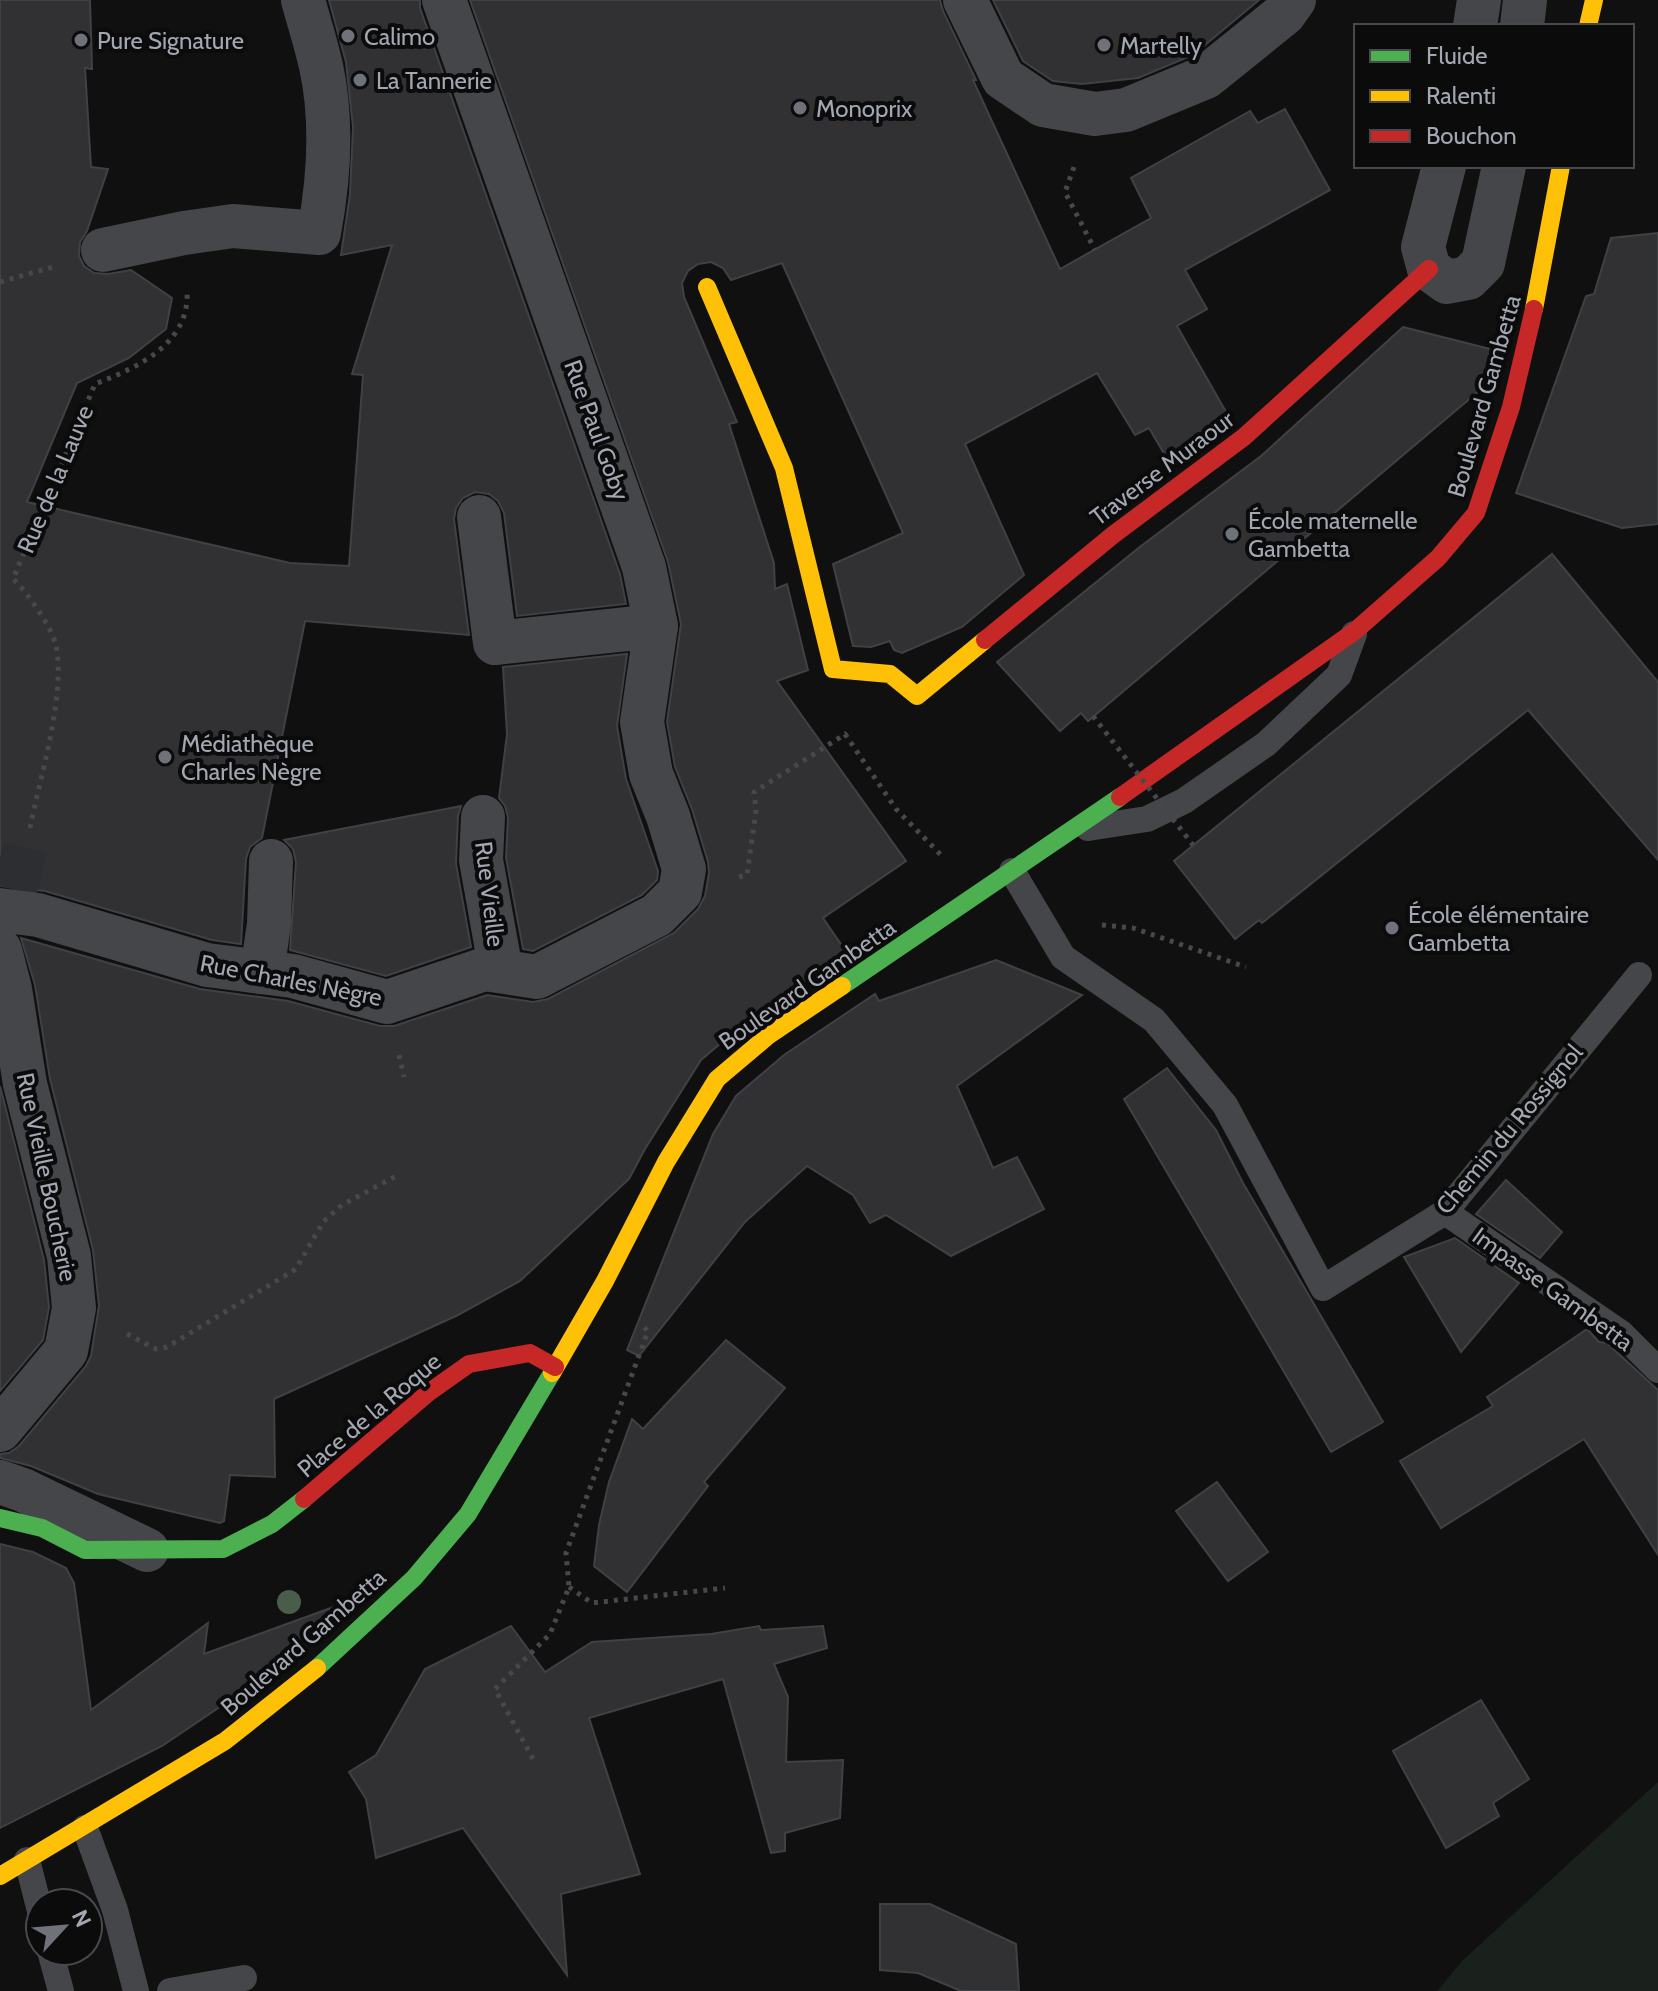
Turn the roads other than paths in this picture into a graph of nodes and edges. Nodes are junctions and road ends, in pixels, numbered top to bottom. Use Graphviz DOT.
graph roads {
  1 [pos="303,0"];
  2 [pos="444,0"];
  3 [pos="965,0"];
  4 [pos="1294,0"];
  5 [pos="1479,0"];
  6 [pos="1525,0"];
  7 [pos="1594,0"];
  8 [pos="1475,24"];
  9 [pos="1522,24"];
  10 [pos="1588,24"];
  11 [pos="1443,168"];
  12 [pos="1504,168"];
  13 [pos="1561,168"];
  14 [pos="103,250"];
  15 [pos="1429,269"];
  16 [pos="707,287"];
  17 [pos="479,517"];
  18 [pos="656,626"];
  19 [pos="1355,631"];
  20 [pos="483,817"];
  21 [pos="1073,831"];
  22 [pos="271,861"];
  23 [pos="684,869"];
  24 [pos="1012,871"];
  25 [pos="6,915"];
  26 [pos="501,971"];
  27 [pos="262,972"];
  28 [pos="1639,975"];
  29 [pos="1445,1212"];
  30 [pos="555,1367"];
  31 [pos="1658,1370"];
  32 [pos="0,1430"];
  33 [pos="0,1482"];
  34 [pos="0,1518"];
  35 [pos="147,1550"];
  36 [pos="85,1828"];
  37 [pos="27,1860"];
  38 [pos="0,1876"];
  39 [pos="34,1887"];
  40 [pos="54,1967"];
  41 [pos="244,1978"];
  42 [pos="61,1991"];
  43 [pos="136,1991"];
  44 [pos="170,1991"];
  1 -- 14 [label="street"];
  2 -- 18 [label="street, Rue Paul Goby"];
  3 -- 4 [label="street"];
  5 -- 8 [label="street"];
  6 -- 9 [label="street"];
  7 -- 10 [label="street"];
  11 -- 15 [label="street"];
  12 -- 15 [label="street"];
  13 -- 19 [label="street, Boulevard Gambetta"];
  15 -- 16 [label="street, Traverse Muraour"];
  17 -- 18 [label="street"];
  18 -- 23 [label="street, Rue Paul Goby"];
  19 -- 21 [label="street, Boulevard Gambetta"];
  19 -- 21 [label="lane"];
  20 -- 26 [label="street, Rue Vieille"];
  21 -- 24 [label="street, Boulevard Gambetta"];
  22 -- 27 [label="street"];
  23 -- 26 [label="street, Rue Charles Nègre"];
  24 -- 29 [label="lane, Chemin du Rossignol"];
  24 -- 30 [label="street, Boulevard Gambetta"];
  25 -- 27 [label="street, Rue Charles Nègre"];
  25 -- 32 [label="street, Rue Vieille Boucherie"];
  26 -- 27 [label="street, Rue Charles Nègre"];
  28 -- 29 [label="lane, Chemin du Rossignol"];
  29 -- 31 [label="lane, Impasse Gambetta"];
  30 -- 35 [label="street, Place de la Roque"];
  30 -- 36 [label="street, Boulevard Gambetta"];
  33 -- 35 [label="street"];
  34 -- 35 [label="street"];
  36 -- 37 [label="street, Boulevard Gambetta"];
  36 -- 43 [label="lane"];
  37 -- 38 [label="street, Boulevard Gambetta"];
  37 -- 39 [label="lane"];
  40 -- 42 [label="lane"];
  41 -- 44 [label="lane"];
}
